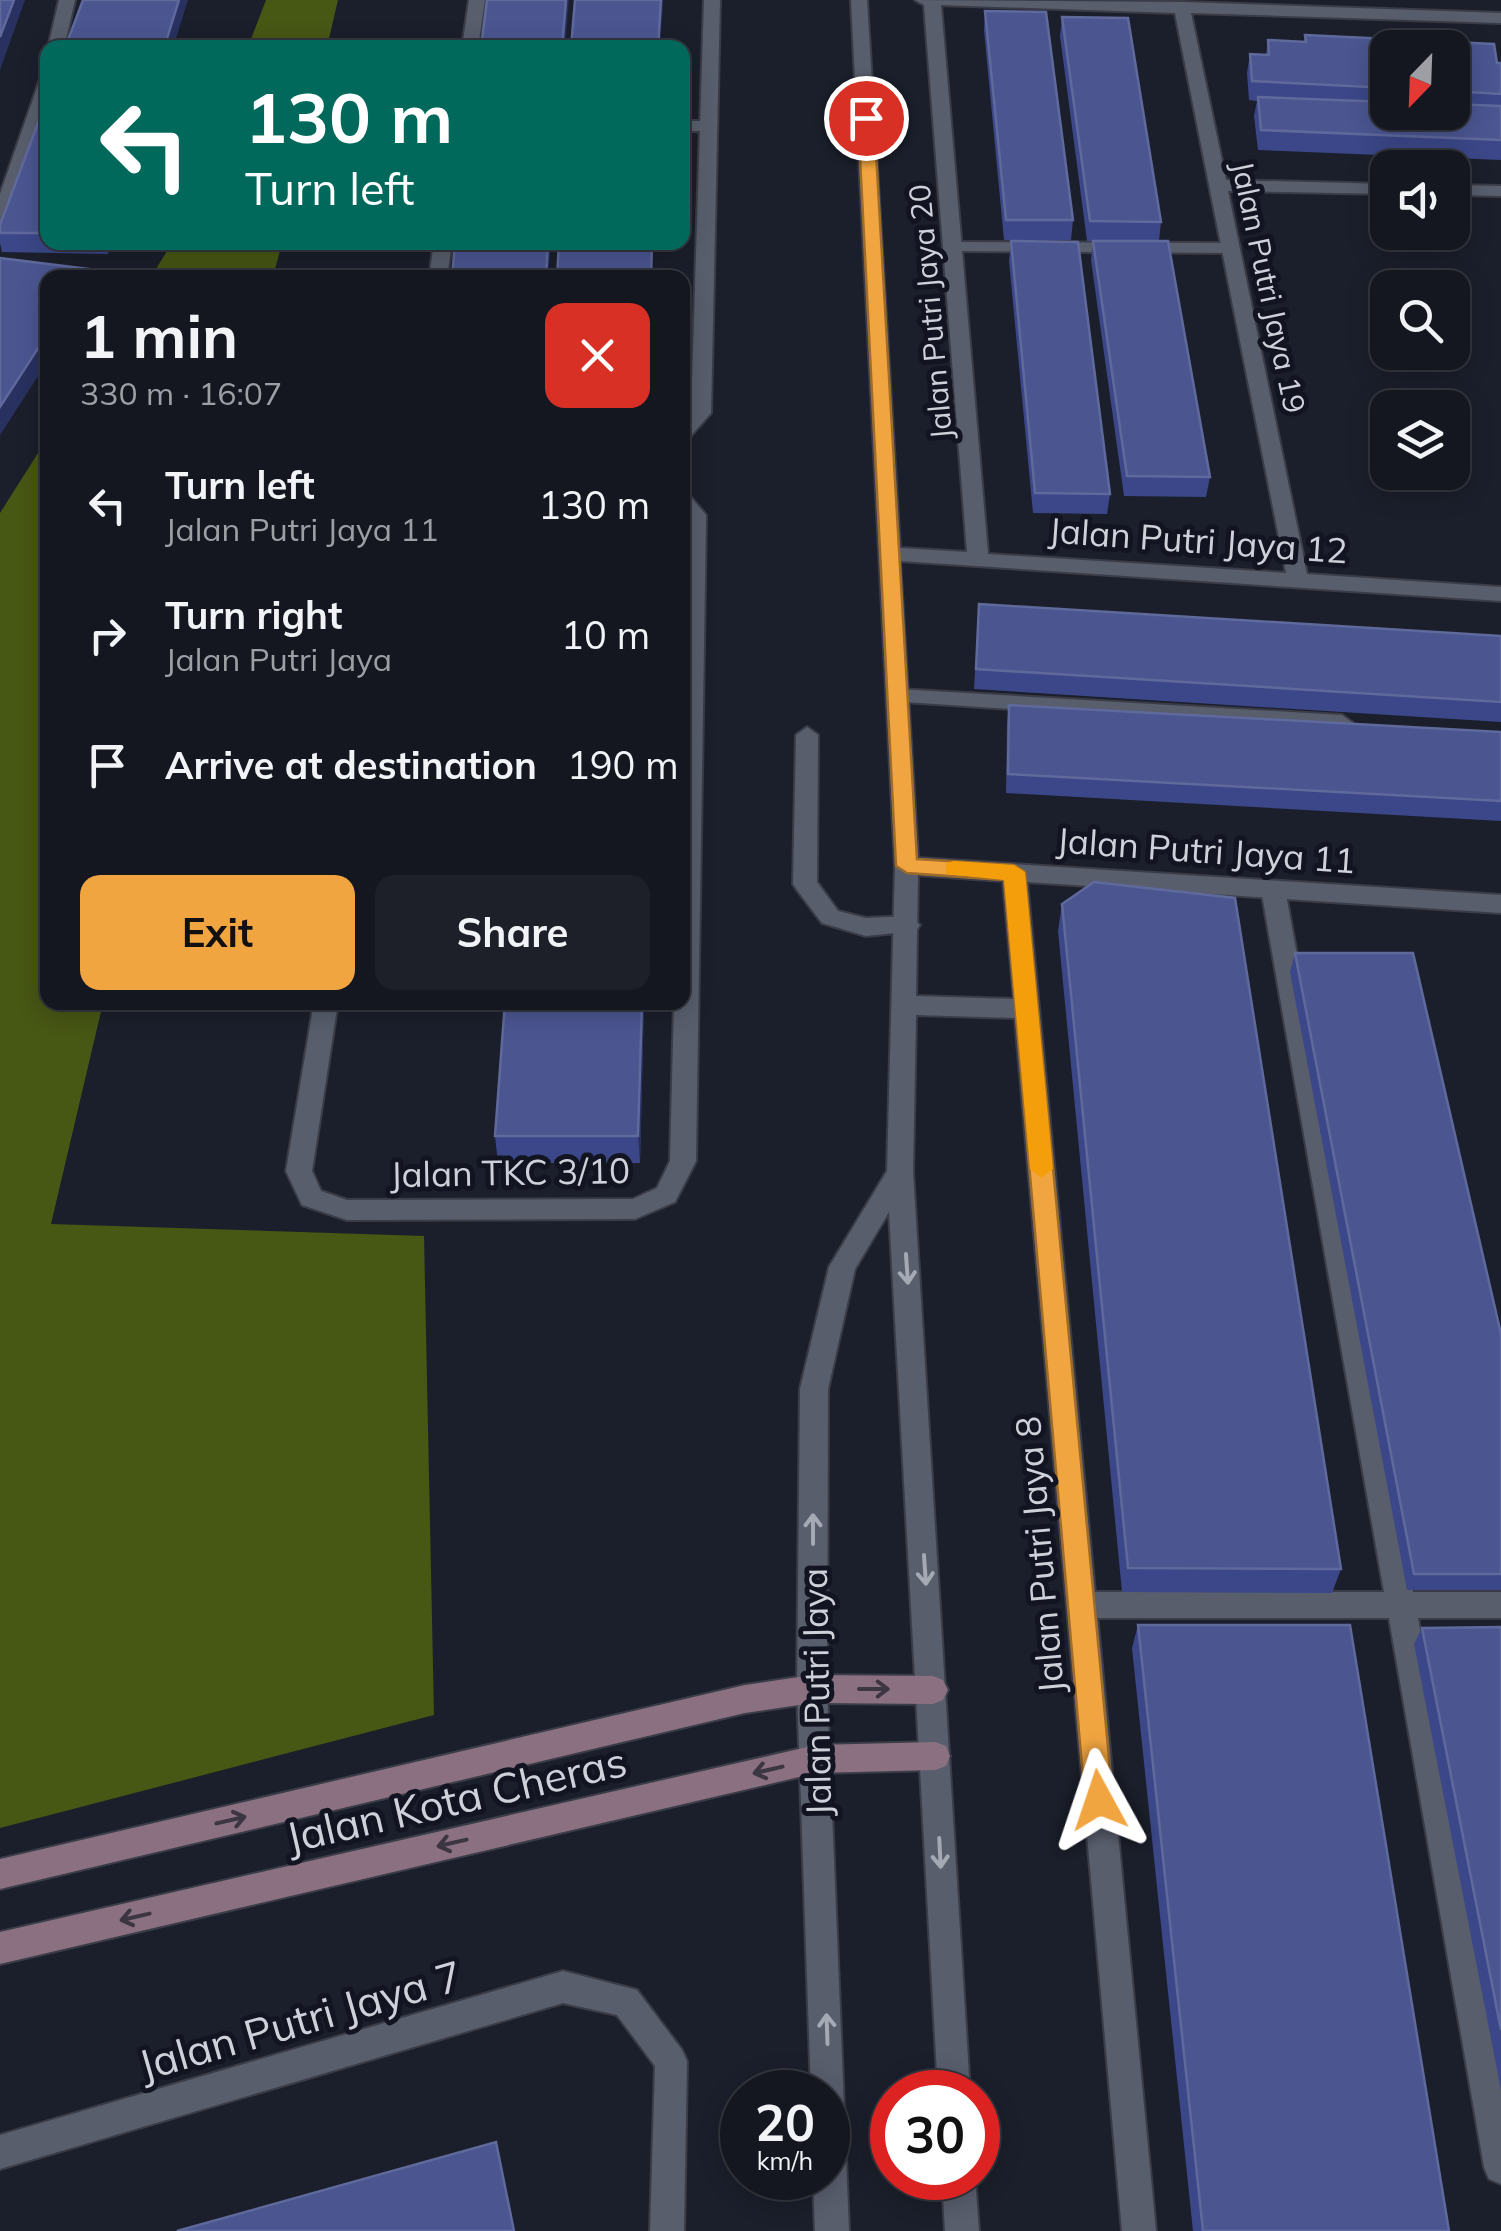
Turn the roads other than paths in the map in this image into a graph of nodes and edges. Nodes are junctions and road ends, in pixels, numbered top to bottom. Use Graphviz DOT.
graph roads {
  1 [pos="67,0"];
  2 [pos="477,0"];
  3 [pos="712,0"];
  4 [pos="860,0"];
  5 [pos="923,0"];
  6 [pos="932,0"];
  7 [pos="1182,7"];
  8 [pos="1501,18"];
  9 [pos="58,40"];
  10 [pos="471,40"];
  11 [pos="40,103"];
  12 [pos="690,126"];
  13 [pos="708,126"];
  14 [pos="1218,186"];
  15 [pos="1370,189"];
  16 [pos="1470,190"];
  17 [pos="1501,191"];
  18 [pos="0,220"];
  19 [pos="952,247"];
  20 [pos="1231,248"];
  21 [pos="690,425"];
  22 [pos="690,509"];
  23 [pos="891,554"];
  24 [pos="978,558"];
  25 [pos="1298,579"];
  26 [pos="1501,594"];
  27 [pos="898,696"];
  28 [pos="690,722"];
  29 [pos="1366,725"];
  30 [pos="806,735"];
  31 [pos="907,866"];
  32 [pos="1014,872"];
  33 [pos="1273,889"];
  34 [pos="1500,906"];
  35 [pos="908,926"];
  36 [pos="906,1005"];
  37 [pos="1026,1008"];
  38 [pos="325,1010"];
  39 [pos="684,1010"];
  40 [pos="900,1172"];
  41 [pos="1082,1604"];
  42 [pos="1401,1605"];
  43 [pos="1501,1605"];
  44 [pos="812,1689"];
  45 [pos="933,1690"];
  46 [pos="934,1756"];
  47 [pos="816,1759"];
  48 [pos="0,1874"];
  49 [pos="0,1948"];
  50 [pos="953,2070"];
  51 [pos="0,2152"];
  52 [pos="1501,2168"];
  53 [pos="960,2200"];
  54 [pos="667,2231"];
  55 [pos="832,2231"];
  56 [pos="962,2231"];
  57 [pos="1138,2231"];
  1 -- 9 [label="street"];
  2 -- 10 [label="street"];
  3 -- 13 [label="street"];
  4 -- 23 [label="street, Jalan Putri Jaya"];
  5 -- 6 [label="street"];
  6 -- 7 [label="street"];
  6 -- 19 [label="street, Jalan Putri Jaya 20"];
  7 -- 8 [label="street"];
  7 -- 14 [label="street, Jalan Putri Jaya 19"];
  11 -- 18 [label="street"];
  12 -- 13 [label="street"];
  13 -- 21 [label="street"];
  14 -- 15 [label="street"];
  14 -- 20 [label="street, Jalan Putri Jaya 19"];
  16 -- 17 [label="street"];
  19 -- 20 [label="street"];
  19 -- 24 [label="street, Jalan Putri Jaya 20"];
  20 -- 25 [label="street, Jalan Putri Jaya 19"];
  22 -- 28 [label="street, Jalan TKC 3/10"];
  23 -- 24 [label="street, Jalan Putri Jaya 12"];
  23 -- 27 [label="street, Jalan Putri Jaya"];
  24 -- 25 [label="street, Jalan Putri Jaya 12"];
  25 -- 26 [label="street, Jalan Putri Jaya 12"];
  27 -- 29 [label="street"];
  27 -- 31 [label="street, Jalan Putri Jaya"];
  30 -- 35 [label="street"];
  31 -- 32 [label="street, Jalan Putri Jaya 11"];
  31 -- 35 [label="street, Jalan Putri Jaya"];
  32 -- 33 [label="street, Jalan Putri Jaya 11"];
  32 -- 37 [label="street, Jalan Putri Jaya 8"];
  33 -- 34 [label="street, Jalan Putri Jaya 11"];
  33 -- 42 [label="street"];
  35 -- 36 [label="street, Jalan Putri Jaya"];
  36 -- 37 [label="street"];
  36 -- 40 [label="street, Jalan Putri Jaya"];
  37 -- 41 [label="street, Jalan Putri Jaya 8"];
  38 -- 39 [label="street, Jalan TKC 3/10"];
  44 -- 40 [label="street, Jalan Putri Jaya, one-way"];
  40 -- 45 [label="street, Jalan Putri Jaya, one-way"];
  41 -- 42 [label="street"];
  41 -- 57 [label="street, Jalan Putri Jaya 8"];
  42 -- 43 [label="street"];
  42 -- 52 [label="street"];
  44 -- 45 [label="street, Jalan Kota Cheras, one-way"];
  44 -- 47 [label="street, Jalan Putri Jaya"];
  48 -- 44 [label="street, Jalan Kota Cheras, one-way"];
  45 -- 46 [label="street, Jalan Putri Jaya"];
  46 -- 47 [label="street, Jalan Kota Cheras"];
  46 -- 50 [label="street, Jalan Putri Jaya, one-way"];
  47 -- 49 [label="street, Jalan Kota Cheras, one-way"];
  55 -- 47 [label="street, Jalan Putri Jaya, one-way"];
  51 -- 54 [label="street, Jalan Putri Jaya 7"];
  53 -- 56 [label="street"];
}
